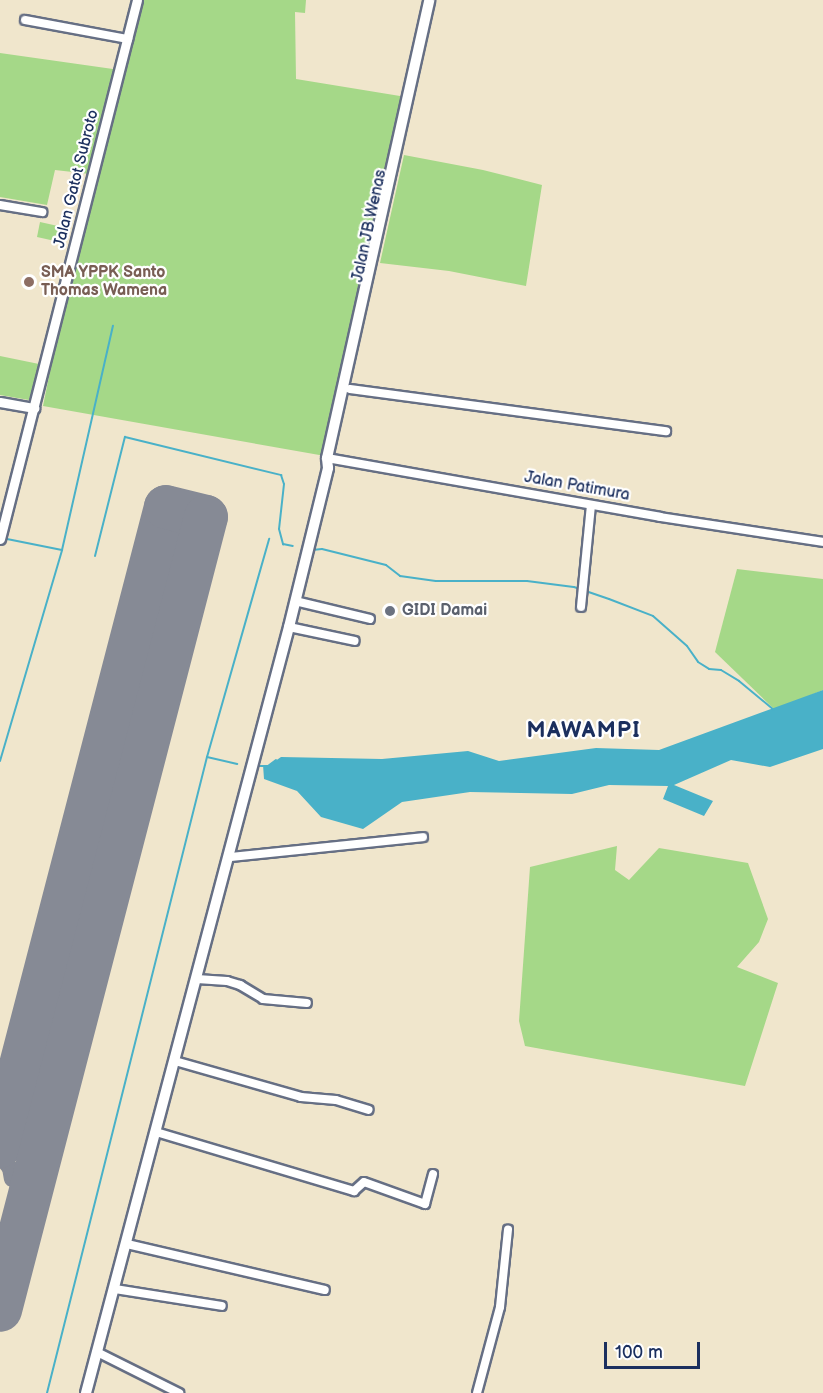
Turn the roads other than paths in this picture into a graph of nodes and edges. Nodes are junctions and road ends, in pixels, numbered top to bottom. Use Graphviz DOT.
graph roads {
  1 [pos="137,0"];
  2 [pos="429,0"];
  3 [pos="436,0"];
  4 [pos="25,20"];
  5 [pos="128,39"];
  6 [pos="419,59"];
  7 [pos="0,205"];
  8 [pos="42,212"];
  9 [pos="376,256"];
  10 [pos="350,389"];
  11 [pos="0,402"];
  12 [pos="34,408"];
  13 [pos="666,430"];
  14 [pos="330,462"];
  15 [pos="591,505"];
  16 [pos="0,539"];
  17 [pos="823,542"];
  18 [pos="294,601"];
  19 [pos="581,607"];
  20 [pos="370,619"];
  21 [pos="289,627"];
  22 [pos="356,641"];
  23 [pos="423,837"];
  24 [pos="230,857"];
  25 [pos="197,979"];
  26 [pos="307,1003"];
  27 [pos="175,1061"];
  28 [pos="369,1110"];
  29 [pos="156,1132"];
  30 [pos="434,1174"];
  31 [pos="508,1228"];
  32 [pos="127,1244"];
  33 [pos="115,1288"];
  34 [pos="325,1290"];
  35 [pos="222,1306"];
  36 [pos="97,1352"];
  37 [pos="86,1393"];
  38 [pos="179,1393"];
  39 [pos="477,1393"];
  1 -- 5 [label="street, Jalan Gatot Subroto"];
  2 -- 6 [label="main road, Jalan JB Wenas"];
  3 -- 6 [label="main road, Jalan JB Wenas"];
  4 -- 5 [label="street"];
  5 -- 12 [label="street, Jalan Gatot Subroto"];
  6 -- 9 [label="main road, Jalan JB Wenas"];
  7 -- 8 [label="street"];
  9 -- 10 [label="main road, Jalan JB Wenas"];
  9 -- 14 [label="main road, Jalan JB Wenas"];
  10 -- 13 [label="street"];
  10 -- 14 [label="main road, Jalan JB Wenas"];
  11 -- 12 [label="street"];
  12 -- 16 [label="street, Jalan Gatot Subroto"];
  14 -- 15 [label="street, Jalan Patimura"];
  14 -- 18 [label="main road"];
  15 -- 17 [label="street, Jalan Patimura"];
  15 -- 19 [label="street"];
  18 -- 20 [label="street"];
  18 -- 21 [label="main road"];
  21 -- 22 [label="street"];
  21 -- 24 [label="main road"];
  23 -- 24 [label="street"];
  24 -- 25 [label="main road"];
  25 -- 26 [label="street"];
  25 -- 27 [label="main road"];
  27 -- 28 [label="street"];
  27 -- 29 [label="main road"];
  29 -- 30 [label="street"];
  29 -- 32 [label="main road"];
  31 -- 39 [label="street"];
  32 -- 33 [label="main road"];
  32 -- 34 [label="street"];
  33 -- 35 [label="street"];
  33 -- 36 [label="main road"];
  36 -- 37 [label="main road"];
  36 -- 38 [label="street"];
}
